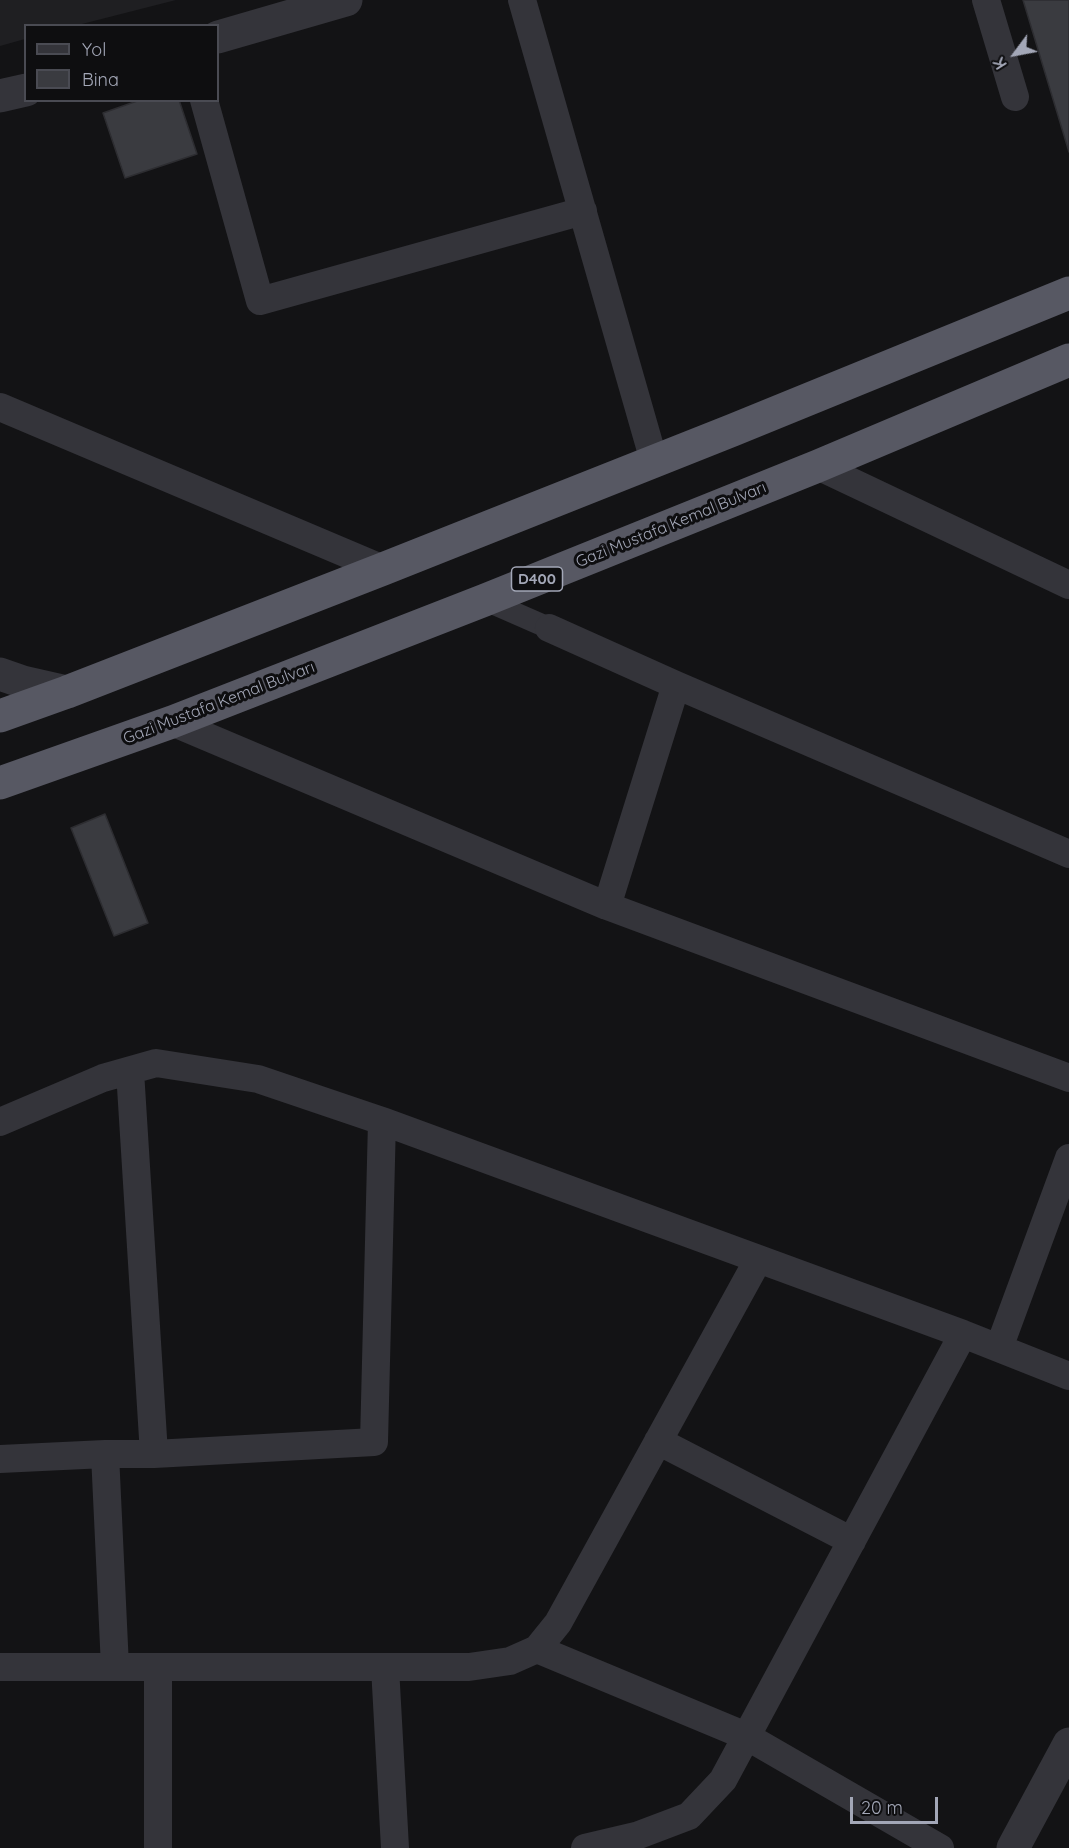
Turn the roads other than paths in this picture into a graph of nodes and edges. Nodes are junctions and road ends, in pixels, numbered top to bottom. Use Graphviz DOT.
graph roads {
  1 [pos="346,0"];
  2 [pos="522,0"];
  3 [pos="986,0"];
  4 [pos="219,37"];
  5 [pos="24,90"];
  6 [pos="0,96"];
  7 [pos="1015,97"];
  8 [pos="205,102"];
  9 [pos="583,211"];
  10 [pos="1069,293"];
  11 [pos="1069,360"];
  12 [pos="0,407"];
  13 [pos="654,461"];
  14 [pos="818,466"];
  15 [pos="383,569"];
  16 [pos="1069,585"];
  17 [pos="485,600"];
  18 [pos="549,628"];
  19 [pos="0,674"];
  20 [pos="676,685"];
  21 [pos="68,692"];
  22 [pos="0,716"];
  23 [pos="172,722"];
  24 [pos="0,783"];
  25 [pos="1069,854"];
  26 [pos="607,906"];
  27 [pos="130,1071"];
  28 [pos="1069,1078"];
  29 [pos="382,1121"];
  30 [pos="0,1122"];
  31 [pos="1069,1158"];
  32 [pos="758,1260"];
  33 [pos="963,1334"];
  34 [pos="999,1348"];
  35 [pos="1069,1376"];
  36 [pos="658,1441"];
  37 [pos="105,1454"];
  38 [pos="154,1454"];
  39 [pos="0,1459"];
  40 [pos="852,1541"];
  41 [pos="537,1649"];
  42 [pos="0,1666"];
  43 [pos="115,1667"];
  44 [pos="158,1667"];
  45 [pos="385,1667"];
  46 [pos="746,1736"];
  47 [pos="1069,1744"];
  48 [pos="158,1848"];
  49 [pos="396,1848"];
  50 [pos="585,1848"];
  51 [pos="940,1848"];
  52 [pos="1013,1848"];
  1 -- 4 [label="street"];
  2 -- 9 [label="street"];
  3 -- 7 [label="street"];
  5 -- 6 [label="street"];
  8 -- 9 [label="street"];
  9 -- 13 [label="street"];
  10 -- 13 [label="highway"];
  11 -- 14 [label="highway, Gazi Mustafa Kemal Bulvarı / D400"];
  12 -- 15 [label="street"];
  13 -- 15 [label="highway"];
  14 -- 16 [label="street"];
  14 -- 17 [label="highway, Gazi Mustafa Kemal Bulvarı / D400"];
  15 -- 21 [label="highway"];
  17 -- 18 [label="street"];
  17 -- 23 [label="highway, Gazi Mustafa Kemal Bulvarı / D400"];
  18 -- 20 [label="street"];
  19 -- 21 [label="street"];
  20 -- 25 [label="street"];
  20 -- 26 [label="street"];
  21 -- 22 [label="highway"];
  23 -- 24 [label="highway, Gazi Mustafa Kemal Bulvarı / D400"];
  23 -- 26 [label="street"];
  26 -- 28 [label="street"];
  27 -- 29 [label="street"];
  27 -- 30 [label="street"];
  27 -- 38 [label="street"];
  29 -- 32 [label="street"];
  29 -- 38 [label="street"];
  31 -- 34 [label="street"];
  32 -- 33 [label="street"];
  32 -- 36 [label="street"];
  33 -- 34 [label="street"];
  33 -- 40 [label="street"];
  34 -- 35 [label="street"];
  36 -- 40 [label="street"];
  36 -- 41 [label="street"];
  37 -- 38 [label="street"];
  37 -- 39 [label="street"];
  37 -- 43 [label="street"];
  40 -- 46 [label="street"];
  41 -- 45 [label="street"];
  41 -- 46 [label="street"];
  42 -- 43 [label="street"];
  43 -- 44 [label="street"];
  44 -- 45 [label="street"];
  44 -- 48 [label="street"];
  45 -- 49 [label="street"];
  46 -- 50 [label="street"];
  46 -- 51 [label="street"];
  47 -- 52 [label="street"];
}
